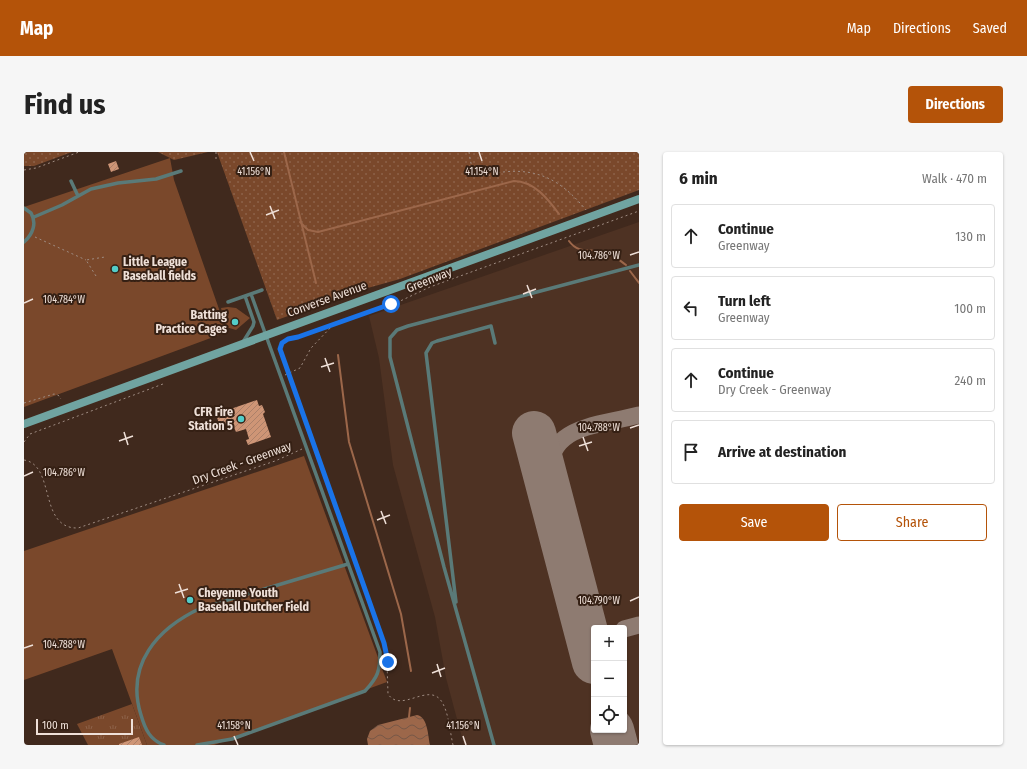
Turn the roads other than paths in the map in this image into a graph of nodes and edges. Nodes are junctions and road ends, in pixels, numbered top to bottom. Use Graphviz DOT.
graph roads {
  1 [pos="181,171"];
  2 [pos="71,181"];
  3 [pos="78,196"];
  4 [pos="639,199"];
  5 [pos="24,208"];
  6 [pos="34,217"];
  7 [pos="24,242"];
  8 [pos="639,265"];
  9 [pos="262,290"];
  10 [pos="251,294"];
  11 [pos="245,296"];
  12 [pos="228,302"];
  13 [pos="264,335"];
  14 [pos="242,343"];
  15 [pos="495,343"];
  16 [pos="24,424"];
  17 [pos="348,564"];
  18 [pos="458,615"];
  19 [pos="164,745"];
  20 [pos="197,745"];
  21 [pos="494,745"];
  1 -- 3 [label="lane"];
  2 -- 3 [label="lane"];
  3 -- 6 [label="lane"];
  4 -- 13 [label="main road, Converse Avenue"];
  5 -- 6 [label="lane"];
  6 -- 7 [label="lane"];
  8 -- 18 [label="lane"];
  9 -- 10 [label="lane"];
  10 -- 11 [label="lane"];
  10 -- 13 [label="lane"];
  11 -- 12 [label="lane"];
  11 -- 14 [label="lane"];
  13 -- 14 [label="main road, Converse Avenue"];
  13 -- 17 [label="lane"];
  14 -- 16 [label="main road, Converse Avenue"];
  15 -- 18 [label="lane"];
  17 -- 19 [label="lane"];
  17 -- 20 [label="lane"];
  18 -- 21 [label="lane"];
}
